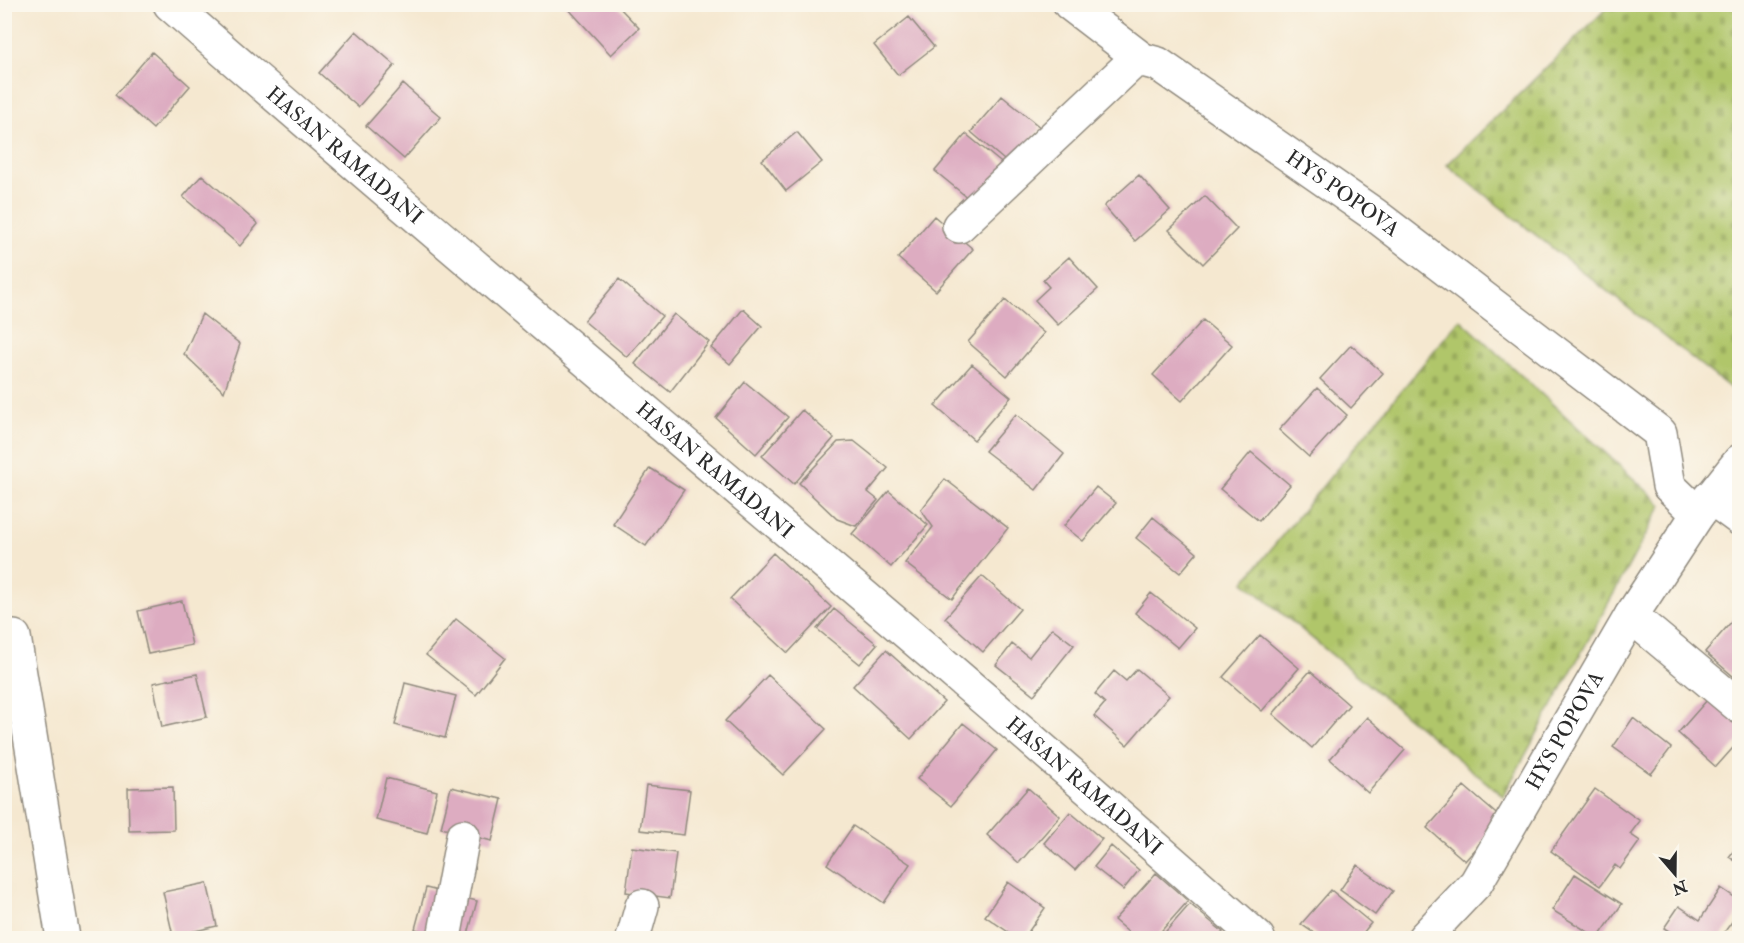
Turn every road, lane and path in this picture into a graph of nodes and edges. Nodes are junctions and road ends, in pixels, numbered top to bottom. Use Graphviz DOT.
graph roads {
  1 [pos="170,4"];
  2 [pos="1070,4"];
  3 [pos="1143,60"];
  4 [pos="959,226"];
  5 [pos="1740,461"];
  6 [pos="1704,506"];
  7 [pos="1740,519"];
  8 [pos="1631,616"];
  9 [pos="14,637"];
  10 [pos="1740,707"];
  11 [pos="463,836"];
  12 [pos="642,906"];
  13 [pos="63,939"];
  14 [pos="444,939"];
  15 [pos="633,939"];
  16 [pos="1258,939"];
  17 [pos="1424,939"];
  1 -- 16 [label="street, HASAN RAMADANI"];
  2 -- 3 [label="street, HYS POPOVA"];
  3 -- 4 [label="street"];
  3 -- 6 [label="street, HYS POPOVA"];
  5 -- 6 [label="street, HYS POPOVA"];
  6 -- 7 [label="street"];
  6 -- 8 [label="street, HYS POPOVA"];
  8 -- 10 [label="street"];
  8 -- 17 [label="street, HYS POPOVA"];
  9 -- 13 [label="street"];
  11 -- 14 [label="street"];
  12 -- 15 [label="street"];
}
